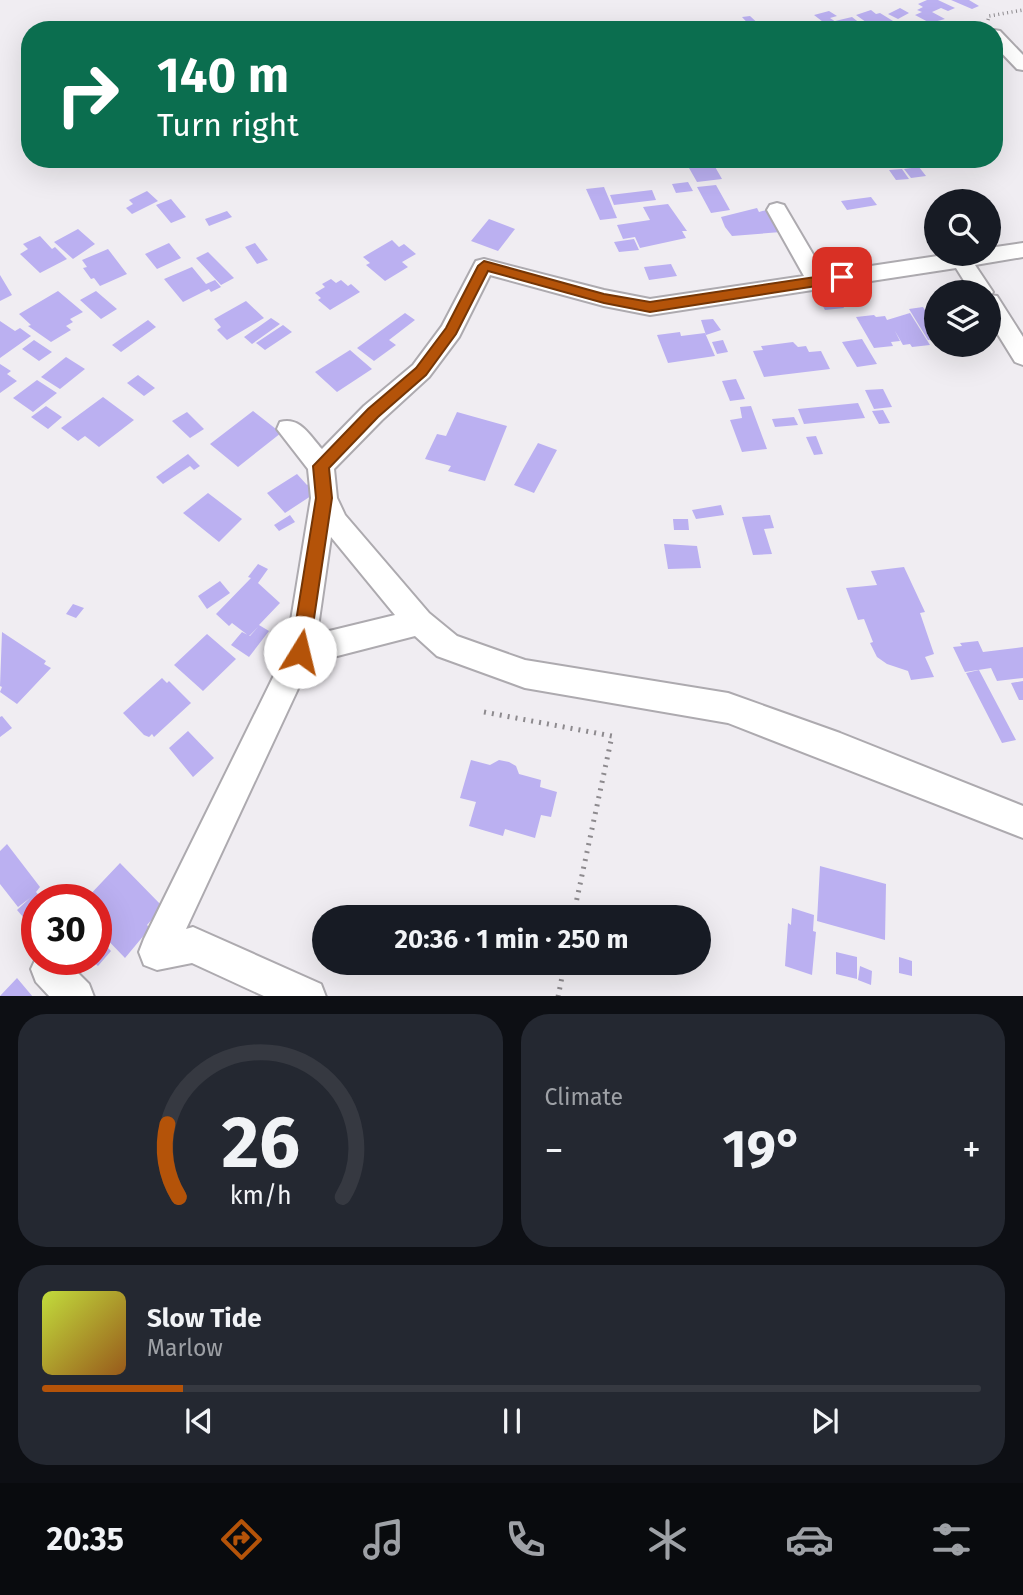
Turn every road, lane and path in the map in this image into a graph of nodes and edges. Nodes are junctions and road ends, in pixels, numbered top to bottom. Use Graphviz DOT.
graph roads {
  1 [pos="1023,10"];
  2 [pos="988,21"];
  3 [pos="1003,47"];
  4 [pos="1023,65"];
  5 [pos="777,210"];
  6 [pos="1023,250"];
  7 [pos="1001,253"];
  8 [pos="924,265"];
  9 [pos="818,281"];
  10 [pos="1001,321"];
  11 [pos="1023,356"];
  12 [pos="289,429"];
  13 [pos="321,466"];
  14 [pos="324,498"];
  15 [pos="419,622"];
  16 [pos="300,652"];
  17 [pos="484,712"];
  18 [pos="1023,822"];
  19 [pos="576,905"];
  20 [pos="54,975"];
  21 [pos="562,975"];
  22 [pos="76,996"];
  23 [pos="308,996"];
  24 [pos="558,996"];
  1 -- 2 [label="path"];
  3 -- 4 [label="street"];
  5 -- 9 [label="street"];
  6 -- 7 [label="street"];
  8 -- 9 [label="street"];
  9 -- 13 [label="street"];
  10 -- 11 [label="street"];
  12 -- 13 [label="street"];
  13 -- 14 [label="street"];
  14 -- 15 [label="street"];
  14 -- 16 [label="street"];
  15 -- 16 [label="street"];
  15 -- 18 [label="street"];
  16 -- 23 [label="street"];
  17 -- 19 [label="path"];
  20 -- 22 [label="street"];
  21 -- 24 [label="path"];
}
